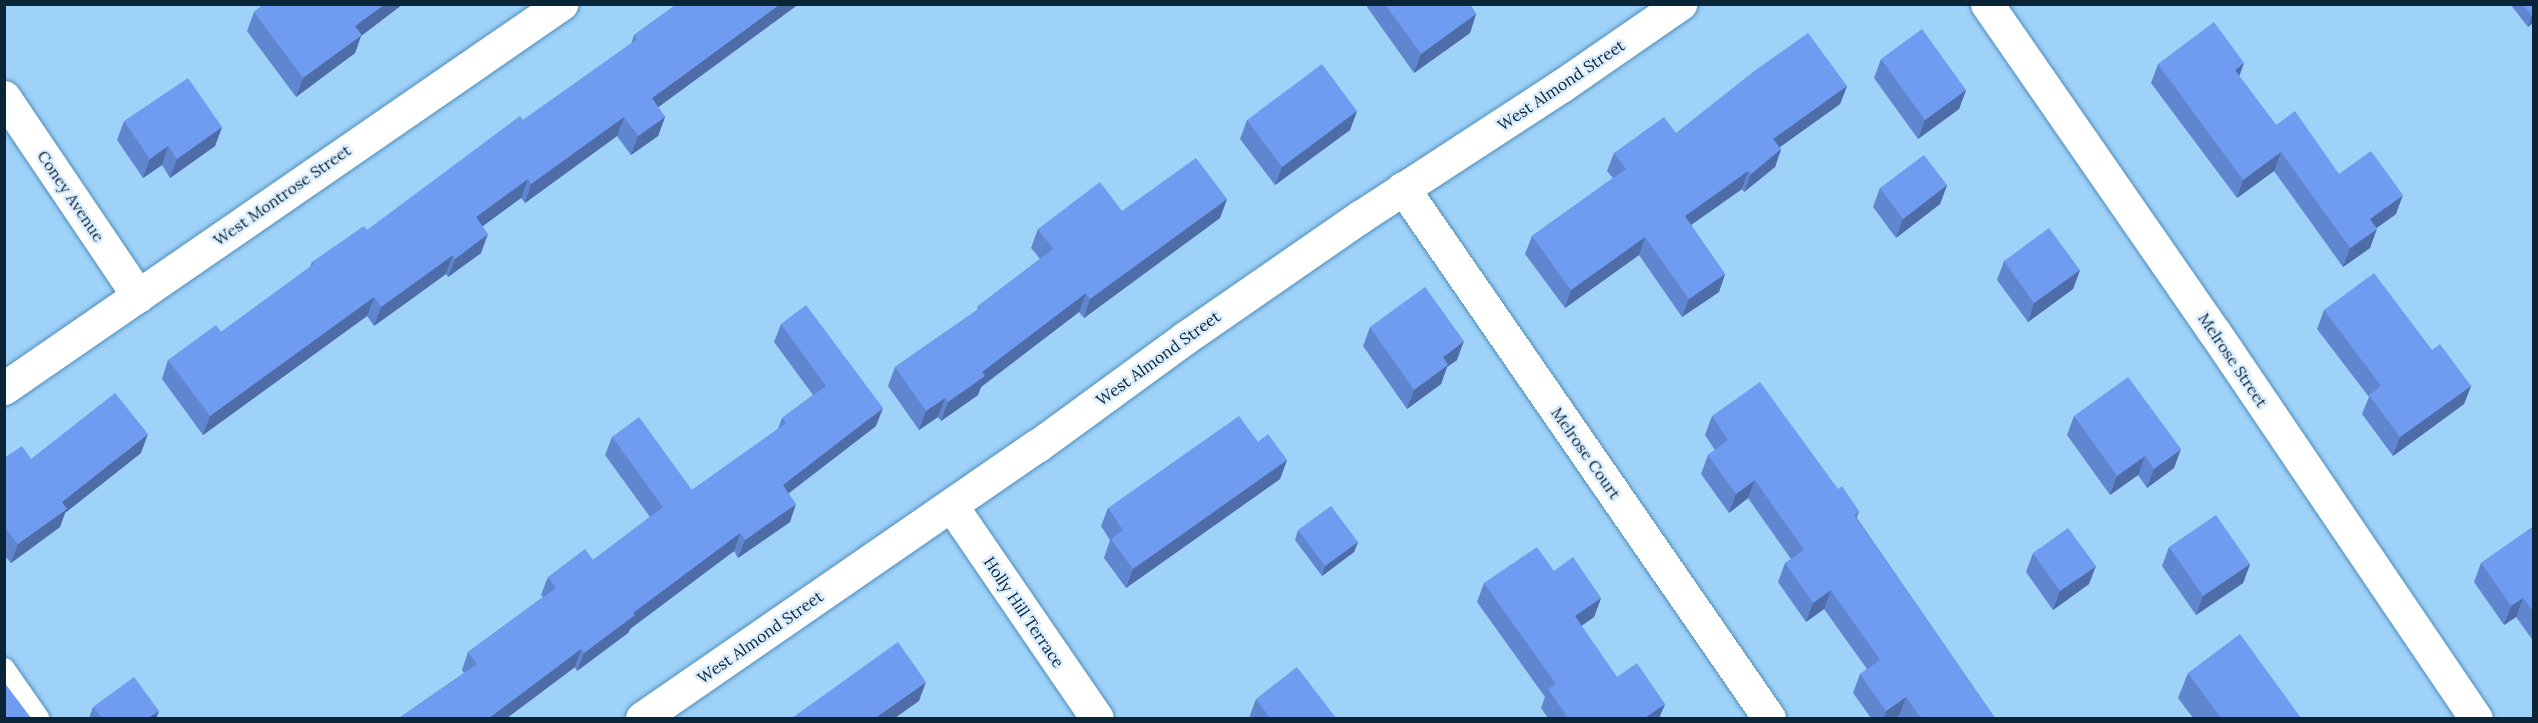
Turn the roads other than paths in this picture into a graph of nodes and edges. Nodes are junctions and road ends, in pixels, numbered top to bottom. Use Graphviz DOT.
graph roads {
  1 [pos="561,4"];
  2 [pos="1680,4"];
  3 [pos="1987,4"];
  4 [pos="4,97"];
  5 [pos="1403,188"];
  6 [pos="138,296"];
  7 [pos="4,388"];
  8 [pos="951,505"];
  9 [pos="4,669"];
  10 [pos="38,718"];
  11 [pos="642,718"];
  12 [pos="1097,718"];
  13 [pos="1769,718"];
  14 [pos="2476,718"];
  1 -- 6 [label="street, West Montrose Street"];
  2 -- 5 [label="street, West Almond Street"];
  3 -- 14 [label="street, Melrose Street"];
  4 -- 6 [label="street, Coney Avenue"];
  5 -- 8 [label="street, West Almond Street"];
  5 -- 13 [label="street, Melrose Court"];
  6 -- 7 [label="street, West Montrose Street"];
  8 -- 11 [label="street, West Almond Street"];
  8 -- 12 [label="street, Holly Hill Terrace"];
  9 -- 10 [label="lane"];
}
